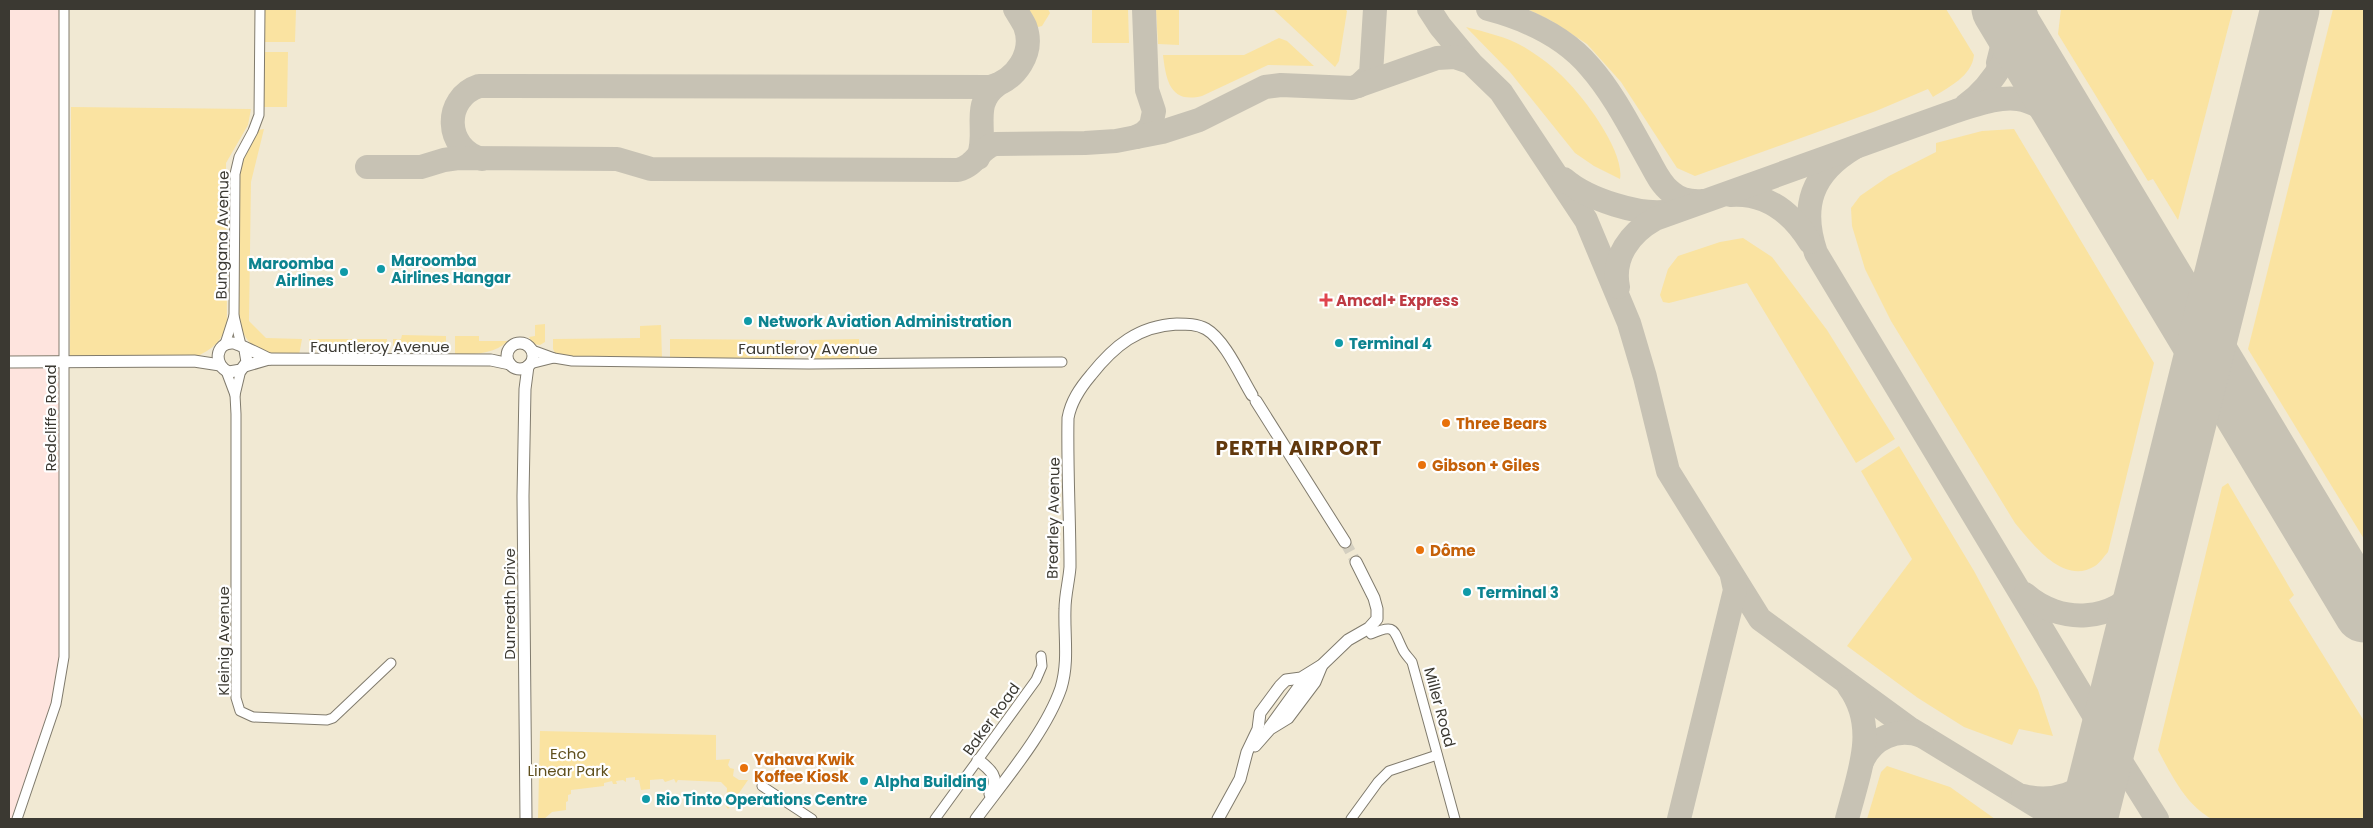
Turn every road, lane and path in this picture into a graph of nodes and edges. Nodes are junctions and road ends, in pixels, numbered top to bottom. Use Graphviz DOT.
graph roads {
  1 [pos="64,9"];
  2 [pos="260,9"];
  3 [pos="234,316"];
  4 [pos="222,347"];
  5 [pos="243,348"];
  6 [pos="532,350"];
  7 [pos="508,351"];
  8 [pos="554,358"];
  9 [pos="269,359"];
  10 [pos="491,360"];
  11 [pos="64,361"];
  12 [pos="194,361"];
  13 [pos="9,362"];
  14 [pos="1062,362"];
  15 [pos="529,365"];
  16 [pos="512,366"];
  17 [pos="223,368"];
  18 [pos="243,368"];
  19 [pos="524,389"];
  20 [pos="235,395"];
  21 [pos="1345,542"];
  22 [pos="1356,562"];
  23 [pos="1372,634"];
  24 [pos="1040,656"];
  25 [pos="390,663"];
  26 [pos="1319,671"];
  27 [pos="1298,679"];
  28 [pos="1263,733"];
  29 [pos="1437,755"];
  30 [pos="978,760"];
  31 [pos="1245,760"];
  32 [pos="762,786"];
  33 [pos="17,819"];
  34 [pos="526,819"];
  35 [pos="812,819"];
  36 [pos="935,819"];
  37 [pos="976,819"];
  38 [pos="1218,819"];
  39 [pos="1351,819"];
  40 [pos="1455,819"];
  1 -- 11 [label="street, Redcliffe Road"];
  2 -- 3 [label="street, Bungana Avenue"];
  3 -- 4 [label="street, Bungana Avenue"];
  3 -- 5 [label="street, Bungana Avenue"];
  4 -- 5 [label="main road"];
  4 -- 12 [label="main road"];
  4 -- 17 [label="main road"];
  5 -- 9 [label="main road, Fauntleroy Avenue"];
  5 -- 18 [label="main road"];
  6 -- 7 [label="main road"];
  6 -- 8 [label="street, Fauntleroy Avenue"];
  6 -- 15 [label="main road"];
  7 -- 10 [label="main road, Fauntleroy Avenue"];
  7 -- 16 [label="main road"];
  8 -- 14 [label="street, Fauntleroy Avenue"];
  8 -- 15 [label="street, Fauntleroy Avenue"];
  9 -- 10 [label="main road, Fauntleroy Avenue"];
  9 -- 18 [label="main road, Fauntleroy Avenue"];
  10 -- 16 [label="main road, Fauntleroy Avenue"];
  11 -- 12 [label="main road"];
  11 -- 13 [label="main road"];
  11 -- 33 [label="street, Redcliffe Road"];
  12 -- 17 [label="main road"];
  15 -- 16 [label="main road"];
  15 -- 19 [label="main road, Dunreath Drive"];
  16 -- 19 [label="main road, Dunreath Drive"];
  17 -- 18 [label="main road"];
  17 -- 20 [label="street, Kleinig Avenue"];
  18 -- 20 [label="street, Kleinig Avenue"];
  19 -- 34 [label="main road, Dunreath Drive"];
  20 -- 25 [label="street, Kleinig Avenue"];
  21 -- 37 [label="main road, Brearley Avenue"];
  22 -- 26 [label="main road"];
  23 -- 29 [label="street, Miller Road"];
  24 -- 30 [label="street, Baker Road"];
  26 -- 27 [label="main road"];
  26 -- 28 [label="main road"];
  27 -- 28 [label="main road"];
  27 -- 28 [label="main road"];
  28 -- 31 [label="main road"];
  28 -- 31 [label="main road"];
  29 -- 39 [label="street"];
  29 -- 40 [label="street, Miller Road"];
  30 -- 36 [label="street, Baker Road"];
  30 -- 37 [label="main road"];
  31 -- 38 [label="main road"];
  32 -- 35 [label="street"];
}
